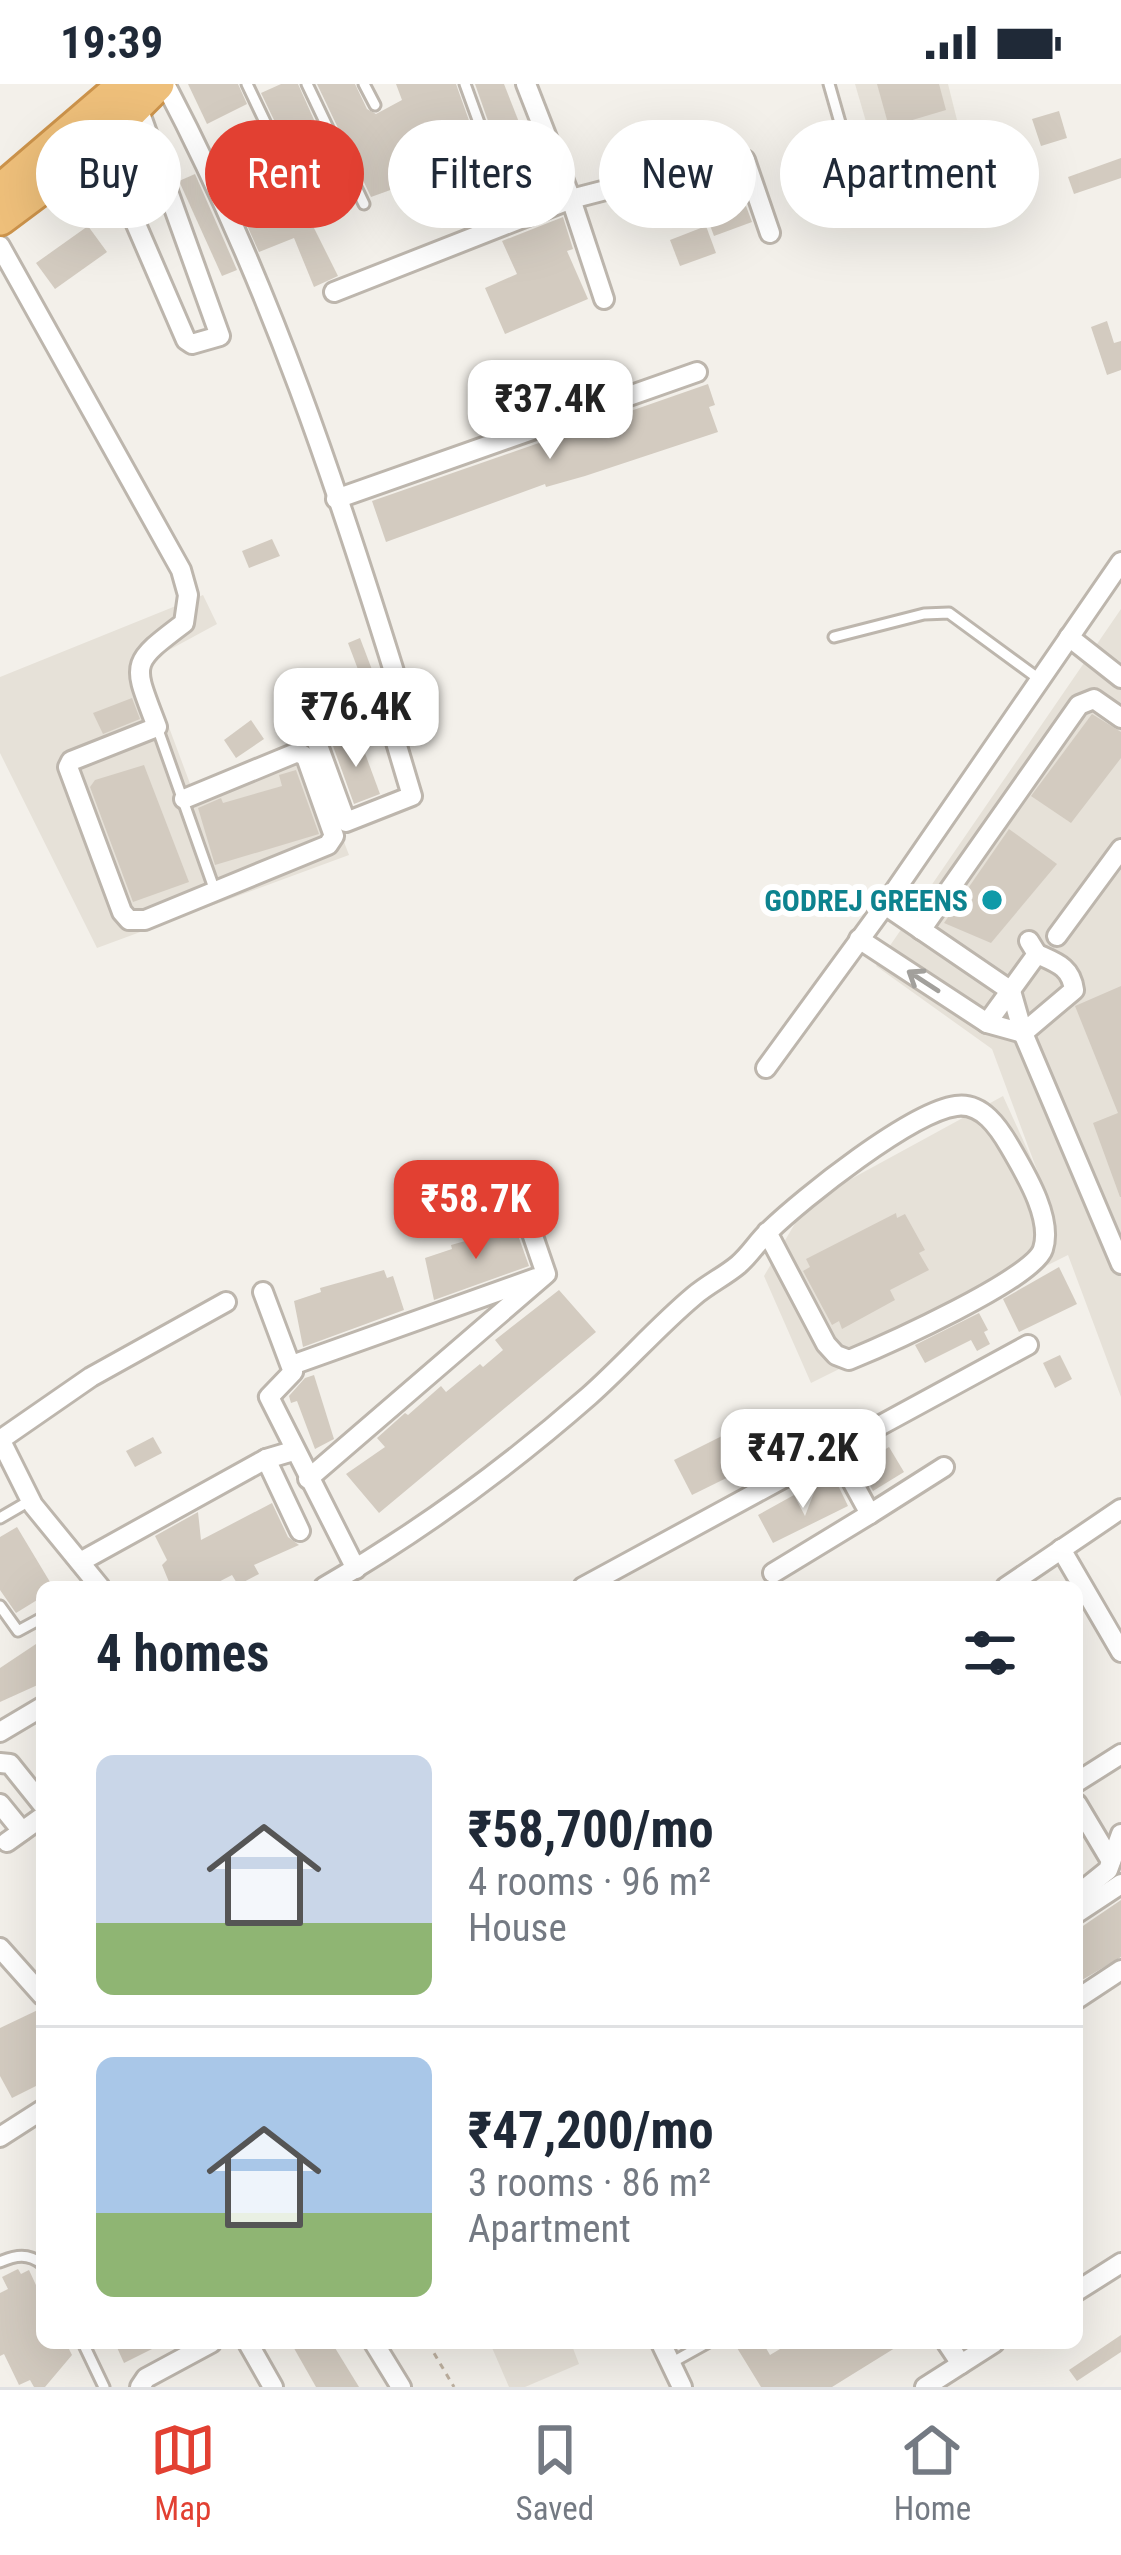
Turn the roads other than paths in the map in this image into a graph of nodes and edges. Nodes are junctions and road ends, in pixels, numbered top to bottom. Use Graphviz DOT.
graph roads {
  1 [pos="248,84"];
  2 [pos="307,84"];
  3 [pos="364,84"];
  4 [pos="465,84"];
  5 [pos="526,84"];
  6 [pos="829,84"];
  7 [pos="146,89"];
  8 [pos="375,105"];
  9 [pos="119,120"];
  10 [pos="155,120"];
  11 [pos="265,120"];
  12 [pos="324,120"];
  13 [pos="478,120"];
  14 [pos="540,120"];
  15 [pos="839,120"];
  16 [pos="0,192"];
  17 [pos="36,193"];
  18 [pos="575,198"];
  19 [pos="181,206"];
  20 [pos="575,211"];
  21 [pos="0,218"];
  22 [pos="138,228"];
  23 [pos="497,228"];
  24 [pos="770,233"];
  25 [pos="0,246"];
  26 [pos="334,292"];
  27 [pos="604,298"];
  28 [pos="697,372"];
  29 [pos="336,499"];
  30 [pos="1121,562"];
  31 [pos="834,637"];
  32 [pos="1069,638"];
  33 [pos="1039,679"];
  34 [pos="1121,679"];
  35 [pos="392,716"];
  36 [pos="1121,718"];
  37 [pos="157,727"];
  38 [pos="184,799"];
  39 [pos="1121,849"];
  40 [pos="215,891"];
  41 [pos="885,905"];
  42 [pos="920,930"];
  43 [pos="1057,936"];
  44 [pos="860,939"];
  45 [pos="1011,991"];
  46 [pos="987,1023"];
  47 [pos="1023,1033"];
  48 [pos="766,1068"];
  49 [pos="522,1204"];
  50 [pos="767,1232"];
  51 [pos="1121,1264"];
  52 [pos="547,1274"];
  53 [pos="262,1292"];
  54 [pos="226,1302"];
  55 [pos="1028,1345"];
  56 [pos="292,1365"];
  57 [pos="0,1440"];
  58 [pos="835,1450"];
  59 [pos="293,1451"];
  60 [pos="266,1459"];
  61 [pos="10,1467"];
  62 [pos="944,1467"];
  63 [pos="308,1479"];
  64 [pos="0,1493"];
  65 [pos="31,1500"];
  66 [pos="1121,1509"];
  67 [pos="870,1514"];
  68 [pos="0,1518"];
  69 [pos="300,1532"];
  70 [pos="1061,1549"];
  71 [pos="80,1562"];
  72 [pos="356,1569"];
  73 [pos="773,1574"];
  74 [pos="93,1581"];
  75 [pos="335,1581"];
  76 [pos="594,1581"];
  77 [pos="1015,1581"];
  78 [pos="1080,1581"];
  79 [pos="1083,1587"];
  80 [pos="0,1606"];
  81 [pos="36,1621"];
  82 [pos="1121,1652"];
  83 [pos="36,1711"];
  84 [pos="0,1732"];
  85 [pos="1121,1754"];
  86 [pos="0,1763"];
  87 [pos="1083,1778"];
  88 [pos="36,1796"];
  89 [pos="0,1804"];
  90 [pos="1083,1814"];
  91 [pos="0,1818"];
  92 [pos="36,1821"];
  93 [pos="1121,1834"];
  94 [pos="14,1836"];
  95 [pos="1112,1861"];
  96 [pos="1121,1884"];
  97 [pos="1083,1891"];
  98 [pos="1083,1909"];
  99 [pos="0,1948"];
  100 [pos="1121,1970"];
  101 [pos="36,1988"];
  102 [pos="1083,1995"];
  103 [pos="36,2114"];
  104 [pos="0,2137"];
  105 [pos="36,2259"];
  106 [pos="0,2262"];
  107 [pos="1121,2263"];
  108 [pos="1083,2287"];
  109 [pos="86,2349"];
  110 [pos="200,2349"];
  111 [pos="251,2349"];
  112 [pos="378,2349"];
  113 [pos="664,2349"];
  114 [pos="696,2349"];
  115 [pos="951,2349"];
  116 [pos="985,2349"];
  117 [pos="671,2363"];
  118 [pos="961,2364"];
  119 [pos="104,2387"];
  120 [pos="140,2387"];
  121 [pos="273,2387"];
  122 [pos="401,2387"];
  123 [pos="682,2387"];
  124 [pos="925,2387"];
  1 -- 11 [label="lane"];
  2 -- 12 [label="lane"];
  3 -- 8 [label="lane"];
  4 -- 13 [label="lane"];
  5 -- 14 [label="street"];
  6 -- 15 [label="lane"];
  7 -- 9 [label="highway"];
  7 -- 10 [label="street"];
  7 -- 16 [label="highway"];
  7 -- 29 [label="street"];
  17 -- 21 [label="highway"];
  18 -- 24 [label="street"];
  19 -- 22 [label="street"];
  20 -- 27 [label="street"];
  23 -- 26 [label="street"];
  25 -- 37 [label="street"];
  28 -- 29 [label="street"];
  29 -- 35 [label="street"];
  30 -- 32 [label="street"];
  31 -- 33 [label="lane"];
  32 -- 33 [label="street"];
  32 -- 34 [label="street"];
  33 -- 41 [label="street"];
  35 -- 35 [label="street"];
  36 -- 42 [label="street"];
  37 -- 38 [label="lane"];
  37 -- 40 [label="street"];
  38 -- 40 [label="lane"];
  38 -- 40 [label="street"];
  39 -- 43 [label="street"];
  41 -- 42 [label="street"];
  41 -- 44 [label="street"];
  42 -- 45 [label="street"];
  46 -- 44 [label="street, one-way"];
  44 -- 48 [label="street"];
  45 -- 46 [label="street"];
  45 -- 47 [label="street"];
  45 -- 47 [label="street"];
  46 -- 47 [label="street"];
  47 -- 51 [label="street"];
  49 -- 52 [label="street"];
  50 -- 50 [label="street"];
  50 -- 72 [label="street"];
  52 -- 56 [label="street"];
  52 -- 63 [label="street"];
  53 -- 56 [label="street"];
  54 -- 57 [label="street"];
  55 -- 58 [label="street"];
  56 -- 59 [label="street"];
  57 -- 61 [label="street"];
  58 -- 67 [label="street"];
  58 -- 76 [label="street"];
  59 -- 60 [label="street"];
  59 -- 63 [label="street"];
  60 -- 69 [label="street"];
  60 -- 71 [label="street"];
  61 -- 64 [label="street"];
  61 -- 65 [label="street"];
  62 -- 67 [label="street"];
  63 -- 72 [label="street"];
  65 -- 68 [label="lane"];
  65 -- 71 [label="street"];
  66 -- 70 [label="street"];
  67 -- 73 [label="street"];
  70 -- 77 [label="street"];
  70 -- 78 [label="street"];
  71 -- 74 [label="street"];
  72 -- 75 [label="street"];
  79 -- 82 [label="street"];
  80 -- 81 [label="lane"];
  83 -- 84 [label="street"];
  85 -- 87 [label="street"];
  86 -- 88 [label="street"];
  89 -- 94 [label="street"];
  90 -- 95 [label="street"];
  91 -- 94 [label="street"];
  92 -- 94 [label="street"];
  93 -- 95 [label="street"];
  95 -- 97 [label="street"];
  96 -- 98 [label="street"];
  99 -- 101 [label="street"];
  100 -- 102 [label="street"];
  103 -- 104 [label="street"];
  105 -- 106 [label="lane"];
  107 -- 108 [label="street"];
  109 -- 119 [label="lane"];
  110 -- 120 [label="street"];
  111 -- 121 [label="street"];
  112 -- 122 [label="street"];
  113 -- 117 [label="street"];
  114 -- 117 [label="lane"];
  115 -- 118 [label="street"];
  116 -- 118 [label="street"];
  117 -- 123 [label="street"];
  118 -- 124 [label="street"];
}
